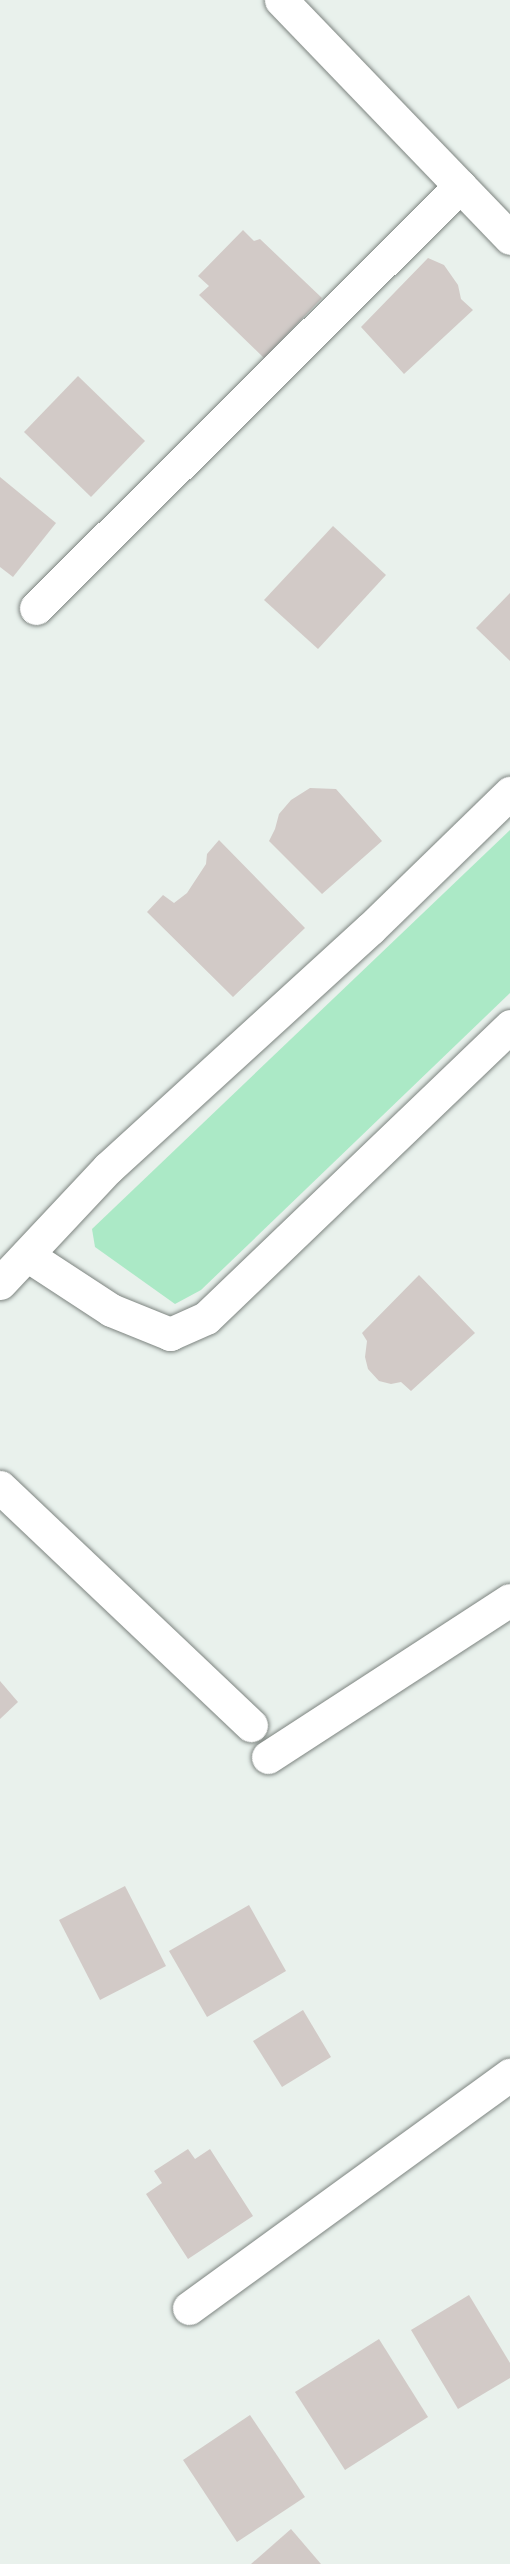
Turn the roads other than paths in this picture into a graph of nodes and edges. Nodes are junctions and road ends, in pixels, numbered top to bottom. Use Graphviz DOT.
graph roads {
  1 [pos="281,0"];
  2 [pos="460,186"];
  3 [pos="510,238"];
  4 [pos="36,608"];
  5 [pos="510,793"];
  6 [pos="510,1026"];
  7 [pos="27,1255"];
  8 [pos="0,1283"];
  9 [pos="0,1487"];
  10 [pos="510,1600"];
  11 [pos="251,1725"];
  12 [pos="268,1757"];
  13 [pos="510,2075"];
  14 [pos="189,2308"];
  1 -- 2 [label="street"];
  2 -- 3 [label="street"];
  2 -- 4 [label="street"];
  5 -- 7 [label="street"];
  6 -- 7 [label="street"];
  7 -- 8 [label="street"];
  9 -- 11 [label="street"];
  10 -- 12 [label="street"];
  13 -- 14 [label="street"];
}
